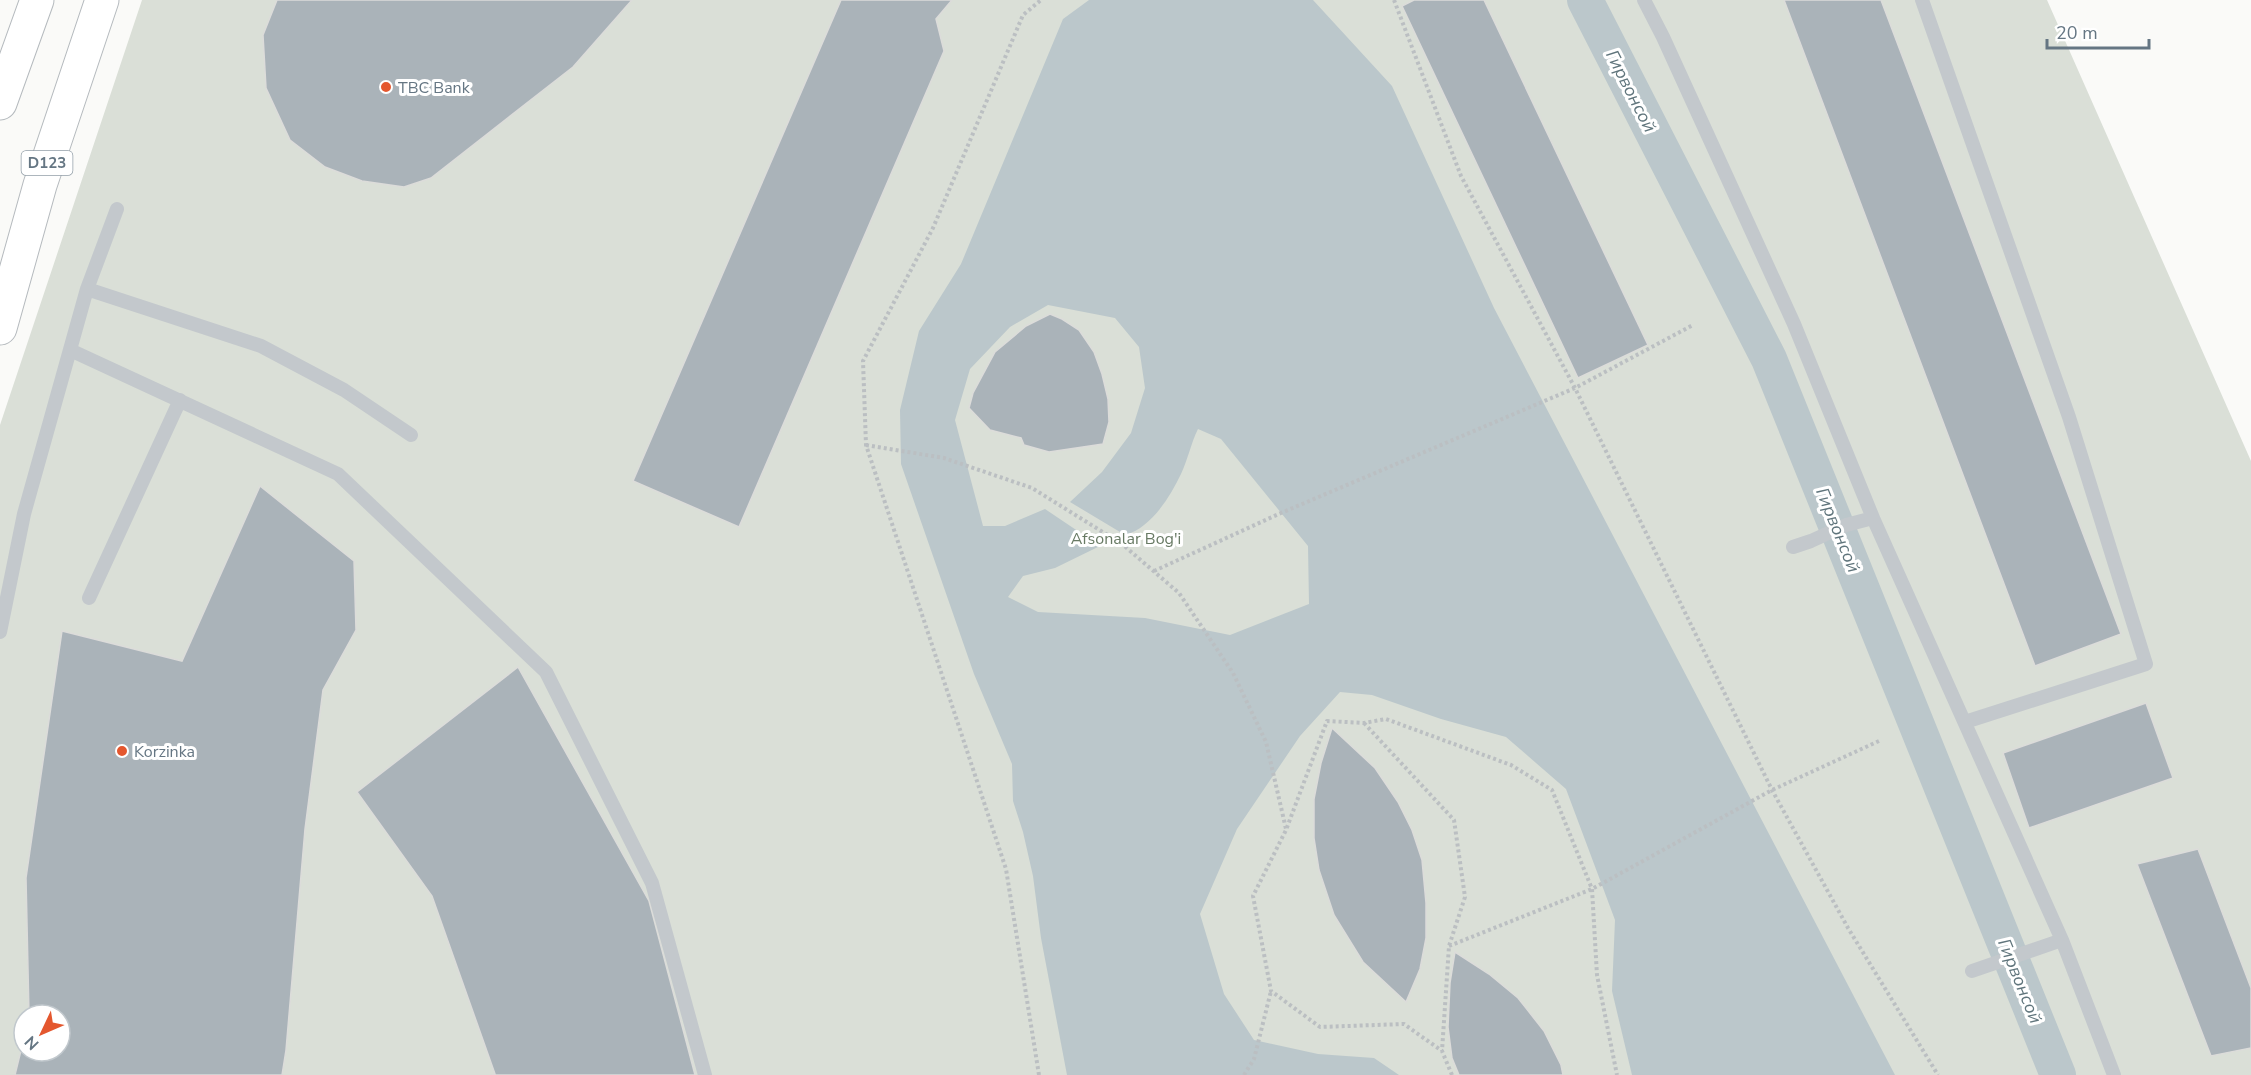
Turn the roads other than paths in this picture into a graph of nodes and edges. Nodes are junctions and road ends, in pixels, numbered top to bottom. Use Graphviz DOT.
graph roads {
  1 [pos="37,0"];
  2 [pos="102,0"];
  3 [pos="1644,0"];
  4 [pos="1922,0"];
  5 [pos="0,103"];
  6 [pos="117,209"];
  7 [pos="87,289"];
  8 [pos="0,328"];
  9 [pos="70,350"];
  10 [pos="180,400"];
  11 [pos="411,435"];
  12 [pos="1873,518"];
  13 [pos="1793,547"];
  14 [pos="89,598"];
  15 [pos="0,632"];
  16 [pos="1965,722"];
  17 [pos="2062,940"];
  18 [pos="1972,971"];
  19 [pos="705,1075"];
  20 [pos="2114,1075"];
  1 -- 5 [label="main road"];
  2 -- 8 [label="main road, D123"];
  3 -- 12 [label="lane"];
  4 -- 16 [label="lane"];
  6 -- 7 [label="lane"];
  7 -- 9 [label="lane"];
  7 -- 11 [label="lane"];
  9 -- 10 [label="lane"];
  9 -- 15 [label="lane"];
  10 -- 14 [label="lane"];
  10 -- 19 [label="lane"];
  12 -- 13 [label="lane"];
  12 -- 16 [label="lane"];
  16 -- 17 [label="lane"];
  17 -- 18 [label="lane"];
  17 -- 20 [label="lane"];
}
